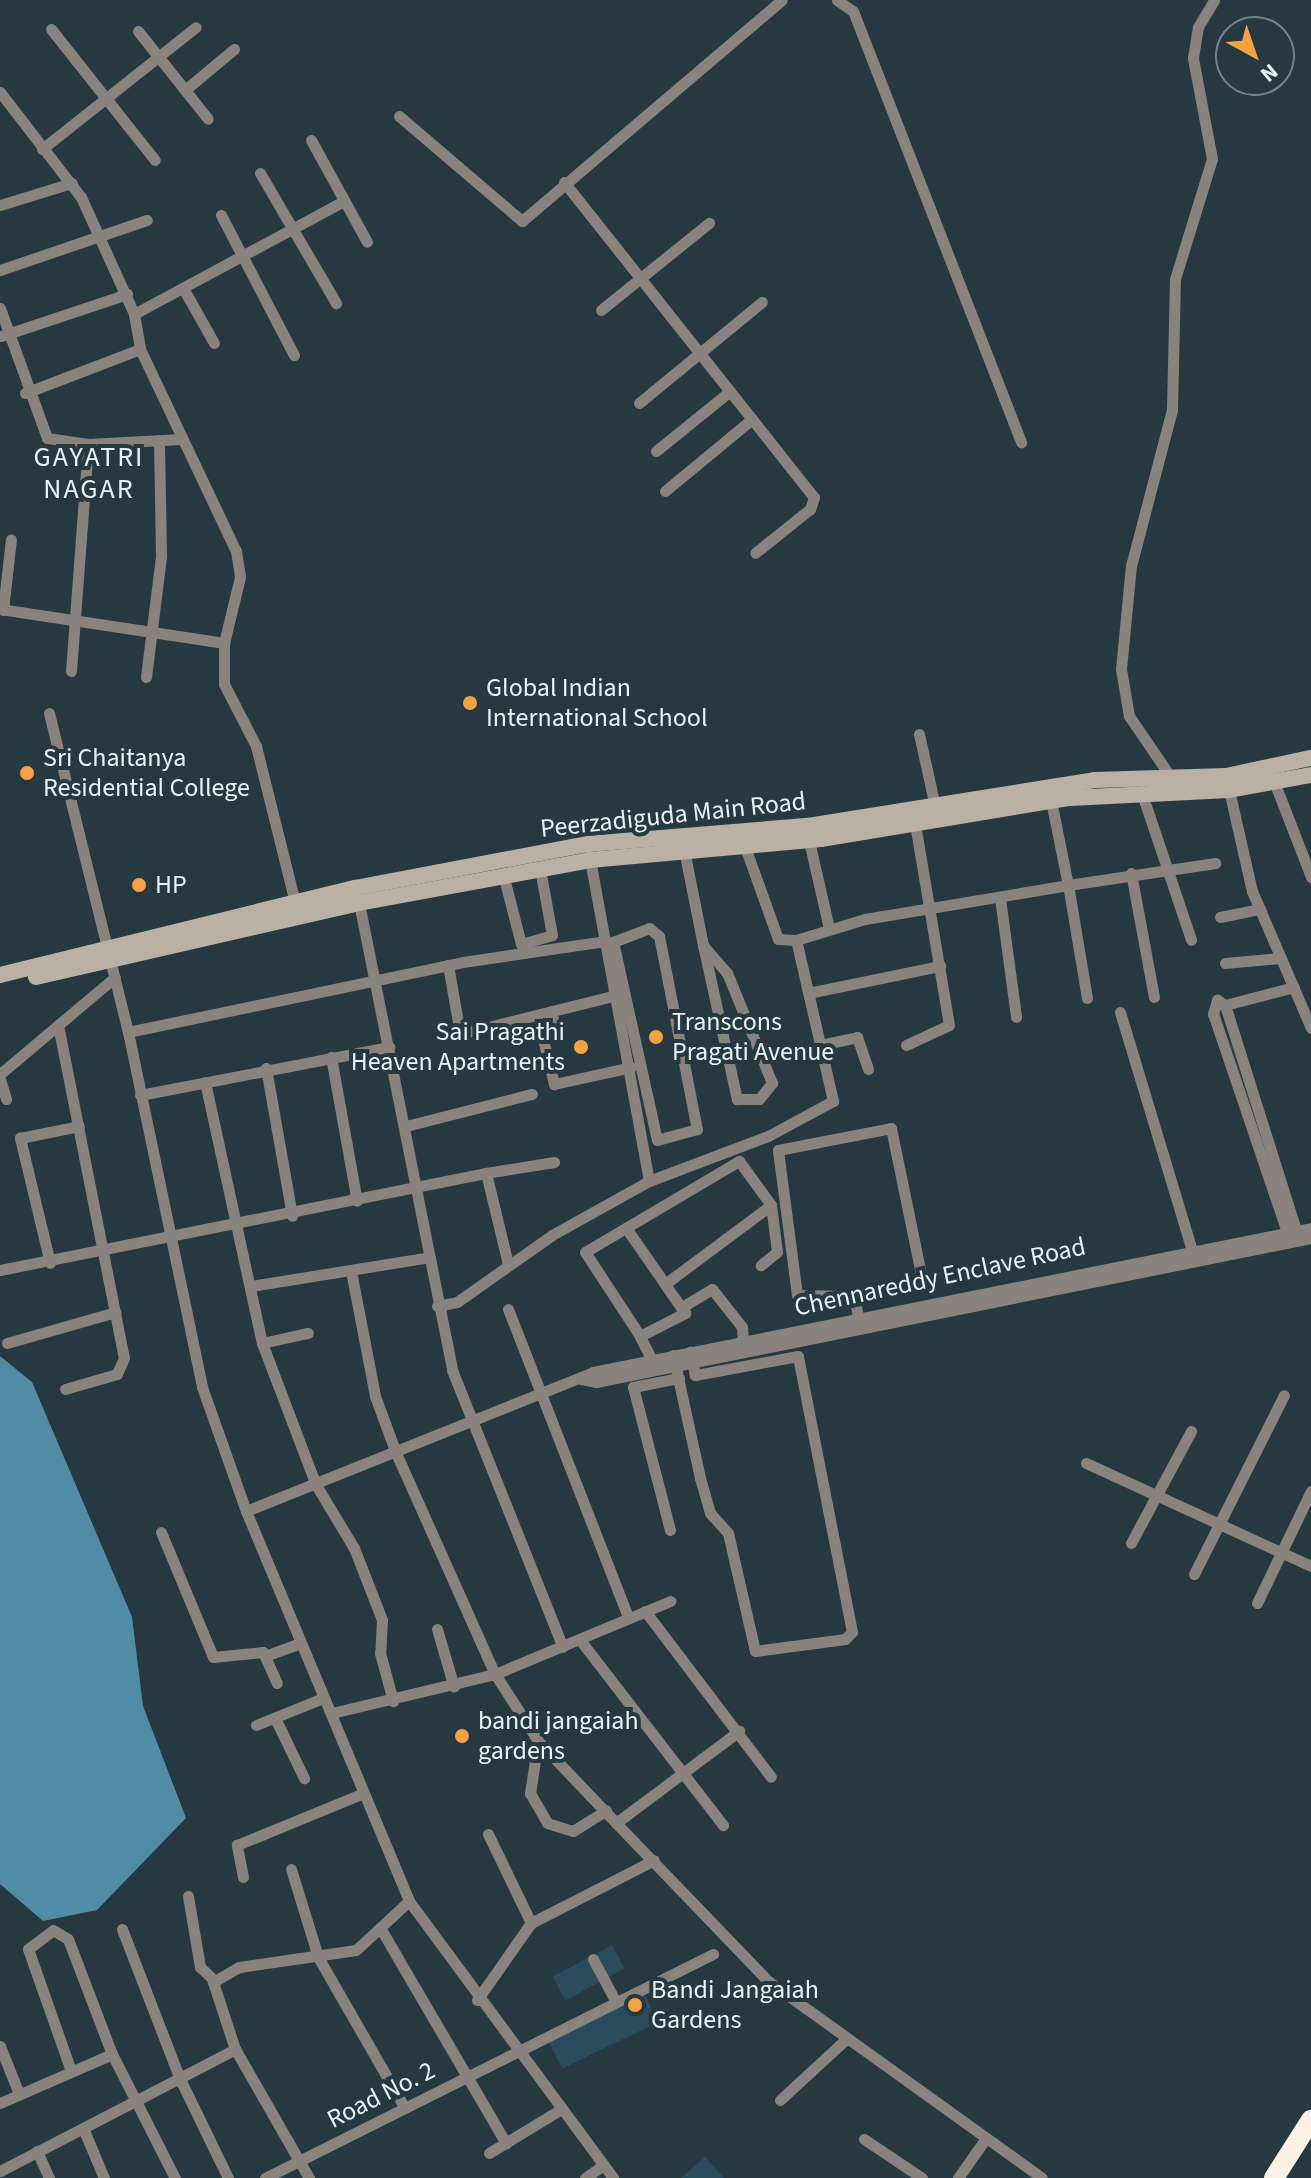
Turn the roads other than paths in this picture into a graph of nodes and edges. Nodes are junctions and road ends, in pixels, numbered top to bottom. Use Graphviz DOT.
graph roads {
  1 [pos="782,0"];
  2 [pos="837,0"];
  3 [pos="1214,0"];
  4 [pos="196,27"];
  5 [pos="51,29"];
  6 [pos="138,31"];
  7 [pos="234,49"];
  8 [pos="159,57"];
  9 [pos="185,90"];
  10 [pos="0,92"];
  11 [pos="106,99"];
  12 [pos="399,116"];
  13 [pos="208,119"];
  14 [pos="311,140"];
  15 [pos="42,149"];
  16 [pos="155,160"];
  17 [pos="260,173"];
  18 [pos="564,182"];
  19 [pos="72,183"];
  20 [pos="344,201"];
  21 [pos="0,205"];
  22 [pos="221,215"];
  23 [pos="147,220"];
  24 [pos="709,223"];
  25 [pos="294,230"];
  26 [pos="102,239"];
  27 [pos="367,242"];
  28 [pos="242,257"];
  29 [pos="0,270"];
  30 [pos="640,278"];
  31 [pos="183,288"];
  32 [pos="127,294"];
  33 [pos="762,302"];
  34 [pos="336,303"];
  35 [pos="0,308"];
  36 [pos="601,310"];
  37 [pos="134,314"];
  38 [pos="2,336"];
  39 [pos="214,343"];
  40 [pos="140,349"];
  41 [pos="700,353"];
  42 [pos="294,355"];
  43 [pos="730,391"];
  44 [pos="25,393"];
  45 [pos="639,403"];
  46 [pos="752,419"];
  47 [pos="182,439"];
  48 [pos="159,440"];
  49 [pos="1021,442"];
  50 [pos="88,444"];
  51 [pos="656,451"];
  52 [pos="665,491"];
  53 [pos="11,539"];
  54 [pos="755,553"];
  55 [pos="1,610"];
  56 [pos="78,621"];
  57 [pos="150,635"];
  58 [pos="224,643"];
  59 [pos="71,671"];
  60 [pos="146,677"];
  61 [pos="49,713"];
  62 [pos="919,734"];
  63 [pos="1311,758"];
  64 [pos="1311,775"];
  65 [pos="1176,783"];
  66 [pos="1275,784"];
  67 [pos="1229,790"];
  68 [pos="1141,791"];
  69 [pos="1051,801"];
  70 [pos="935,806"];
  71 [pos="915,825"];
  72 [pos="809,841"];
  73 [pos="745,847"];
  74 [pos="684,850"];
  75 [pos="588,852"];
  76 [pos="1215,863"];
  77 [pos="540,869"];
  78 [pos="1168,871"];
  79 [pos="1131,873"];
  80 [pos="503,874"];
  81 [pos="1311,877"];
  82 [pos="1068,885"];
  83 [pos="1000,898"];
  84 [pos="295,903"];
  85 [pos="359,903"];
  86 [pos="932,907"];
  87 [pos="1260,909"];
  88 [pos="1220,917"];
  89 [pos="260,919"];
  90 [pos="829,928"];
  91 [pos="611,938"];
  92 [pos="796,940"];
  93 [pos="1191,940"];
  94 [pos="703,945"];
  95 [pos="1281,958"];
  96 [pos="111,963"];
  97 [pos="1225,963"];
  98 [pos="448,965"];
  99 [pos="940,966"];
  100 [pos="0,975"];
  101 [pos="376,981"];
  102 [pos="0,984"];
  103 [pos="1294,987"];
  104 [pos="813,992"];
  105 [pos="617,995"];
  106 [pos="1154,997"];
  107 [pos="1087,998"];
  108 [pos="1225,1005"];
  109 [pos="551,1011"];
  110 [pos="1120,1012"];
  111 [pos="1016,1017"];
  112 [pos="58,1025"];
  113 [pos="1311,1028"];
  114 [pos="1232,1030"];
  115 [pos="128,1032"];
  116 [pos="1220,1033"];
  117 [pos="825,1044"];
  118 [pos="1237,1044"];
  119 [pos="906,1045"];
  120 [pos="389,1047"];
  121 [pos="1225,1048"];
  122 [pos="331,1057"];
  123 [pos="631,1067"];
  124 [pos="266,1068"];
  125 [pos="868,1069"];
  126 [pos="1239,1070"];
  127 [pos="0,1076"];
  128 [pos="205,1082"];
  129 [pos="532,1094"];
  130 [pos="140,1095"];
  131 [pos="6,1099"];
  132 [pos="79,1126"];
  133 [pos="406,1126"];
  134 [pos="554,1162"];
  135 [pos="486,1173"];
  136 [pos="649,1181"];
  137 [pos="419,1186"];
  138 [pos="357,1201"];
  139 [pos="771,1205"];
  140 [pos="292,1216"];
  141 [pos="238,1227"];
  142 [pos="626,1228"];
  143 [pos="1311,1228"];
  144 [pos="170,1237"];
  145 [pos="1296,1237"];
  146 [pos="1191,1246"];
  147 [pos="102,1249"];
  148 [pos="430,1257"];
  149 [pos="1194,1260"];
  150 [pos="50,1263"];
  151 [pos="508,1264"];
  152 [pos="761,1265"];
  153 [pos="0,1270"];
  154 [pos="351,1271"];
  155 [pos="665,1284"];
  156 [pos="251,1286"];
  157 [pos="854,1296"];
  158 [pos="437,1306"];
  159 [pos="682,1307"];
  160 [pos="508,1309"];
  161 [pos="116,1312"];
  162 [pos="859,1322"];
  163 [pos="308,1333"];
  164 [pos="800,1334"];
  165 [pos="640,1336"];
  166 [pos="743,1341"];
  167 [pos="7,1343"];
  168 [pos="262,1343"];
  169 [pos="674,1360"];
  170 [pos="692,1363"];
  171 [pos="654,1364"];
  172 [pos="679,1378"];
  173 [pos="65,1389"];
  174 [pos="541,1390"];
  175 [pos="1284,1395"];
  176 [pos="470,1420"];
  177 [pos="1191,1431"];
  178 [pos="396,1453"];
  179 [pos="1086,1463"];
  180 [pos="316,1485"];
  181 [pos="1311,1491"];
  182 [pos="1156,1495"];
  183 [pos="246,1511"];
  184 [pos="1218,1524"];
  185 [pos="670,1530"];
  186 [pos="161,1532"];
  187 [pos="1131,1543"];
  188 [pos="1279,1554"];
  189 [pos="1311,1566"];
  190 [pos="1194,1574"];
  191 [pos="670,1601"];
  192 [pos="1257,1603"];
  193 [pos="645,1611"];
  194 [pos="628,1616"];
  195 [pos="437,1629"];
  196 [pos="580,1640"];
  197 [pos="301,1643"];
  198 [pos="563,1647"];
  199 [pos="265,1656"];
  200 [pos="495,1674"];
  201 [pos="277,1683"];
  202 [pos="454,1687"];
  203 [pos="323,1698"];
  204 [pos="393,1701"];
  205 [pos="332,1713"];
  206 [pos="275,1718"];
  207 [pos="256,1725"];
  208 [pos="739,1731"];
  209 [pos="538,1741"];
  210 [pos="681,1773"];
  211 [pos="771,1777"];
  212 [pos="304,1778"];
  213 [pos="364,1793"];
  214 [pos="606,1810"];
  215 [pos="616,1823"];
  216 [pos="723,1825"];
  217 [pos="488,1834"];
  218 [pos="654,1860"];
  219 [pos="291,1869"];
  220 [pos="243,1877"];
  221 [pos="188,1896"];
  222 [pos="409,1901"];
  223 [pos="531,1923"];
  224 [pos="122,1929"];
  225 [pos="382,1931"];
  226 [pos="713,1954"];
  227 [pos="318,1957"];
  228 [pos="593,1959"];
  229 [pos="214,1980"];
  230 [pos="477,2000"];
  231 [pos="616,2002"];
  232 [pos="846,2039"];
  233 [pos="0,2046"];
  234 [pos="235,2049"];
  235 [pos="516,2051"];
  236 [pos="112,2054"];
  237 [pos="71,2071"];
  238 [pos="179,2077"];
  239 [pos="465,2077"];
  240 [pos="19,2094"];
  241 [pos="780,2100"];
  242 [pos="135,2101"];
  243 [pos="0,2103"];
  244 [pos="405,2108"];
  245 [pos="558,2111"];
  246 [pos="1311,2120"];
  247 [pos="83,2128"];
  248 [pos="986,2138"];
  249 [pos="864,2139"];
  250 [pos="1311,2141"];
  251 [pos="506,2143"];
  252 [pos="37,2151"];
  253 [pos="489,2153"];
  254 [pos="299,2161"];
  255 [pos="601,2167"];
  256 [pos="0,2171"];
  257 [pos="49,2178"];
  258 [pos="104,2178"];
  259 [pos="175,2178"];
  260 [pos="228,2178"];
  261 [pos="265,2178"];
  262 [pos="309,2178"];
  263 [pos="585,2178"];
  264 [pos="613,2178"];
  265 [pos="922,2178"];
  266 [pos="958,2178"];
  267 [pos="1042,2178"];
  268 [pos="1274,2178"];
  269 [pos="1288,2178"];
  1 -- 18 [label="street"];
  2 -- 49 [label="street"];
  3 -- 65 [label="street"];
  4 -- 8 [label="street"];
  5 -- 11 [label="street"];
  6 -- 8 [label="street"];
  7 -- 9 [label="street"];
  8 -- 9 [label="street"];
  8 -- 11 [label="street"];
  9 -- 13 [label="street"];
  10 -- 15 [label="street"];
  11 -- 15 [label="street"];
  11 -- 16 [label="street"];
  12 -- 18 [label="street"];
  14 -- 20 [label="street"];
  15 -- 19 [label="street"];
  17 -- 25 [label="street"];
  18 -- 30 [label="street"];
  19 -- 21 [label="street"];
  19 -- 26 [label="street"];
  20 -- 25 [label="street"];
  20 -- 27 [label="street"];
  22 -- 28 [label="street"];
  23 -- 26 [label="street"];
  24 -- 30 [label="street"];
  25 -- 28 [label="street"];
  25 -- 34 [label="street"];
  26 -- 29 [label="street"];
  26 -- 32 [label="street"];
  28 -- 31 [label="street"];
  28 -- 42 [label="street"];
  30 -- 36 [label="street"];
  30 -- 41 [label="street"];
  31 -- 37 [label="street"];
  31 -- 39 [label="street"];
  32 -- 37 [label="street"];
  32 -- 38 [label="street"];
  33 -- 41 [label="street"];
  35 -- 38 [label="street"];
  37 -- 40 [label="street"];
  38 -- 44 [label="street"];
  40 -- 44 [label="street"];
  40 -- 47 [label="street"];
  41 -- 43 [label="street"];
  41 -- 45 [label="street"];
  43 -- 46 [label="street"];
  43 -- 51 [label="street"];
  44 -- 50 [label="street"];
  46 -- 52 [label="street"];
  46 -- 54 [label="street"];
  47 -- 48 [label="street"];
  47 -- 58 [label="street"];
  48 -- 50 [label="street"];
  48 -- 57 [label="street"];
  50 -- 56 [label="street"];
  53 -- 55 [label="street"];
  55 -- 56 [label="street"];
  56 -- 57 [label="street"];
  56 -- 59 [label="street"];
  57 -- 58 [label="street"];
  57 -- 60 [label="street"];
  58 -- 84 [label="street"];
  61 -- 96 [label="street"];
  62 -- 70 [label="street"];
  63 -- 65 [label="street, Peerzadiguda Main Road"];
  64 -- 66 [label="street, Peerzadiguda Main Road"];
  65 -- 67 [label="street, Peerzadiguda Main Road"];
  65 -- 68 [label="street, Peerzadiguda Main Road"];
  65 -- 70 [label="street, Peerzadiguda Main Road"];
  66 -- 67 [label="street, Peerzadiguda Main Road"];
  66 -- 81 [label="street"];
  67 -- 87 [label="street"];
  68 -- 69 [label="street, Peerzadiguda Main Road"];
  68 -- 78 [label="street"];
  69 -- 71 [label="street, Peerzadiguda Main Road"];
  69 -- 82 [label="street"];
  70 -- 75 [label="street, Peerzadiguda Main Road"];
  71 -- 72 [label="street, Peerzadiguda Main Road"];
  71 -- 86 [label="street"];
  72 -- 73 [label="street, Peerzadiguda Main Road"];
  72 -- 90 [label="street"];
  73 -- 74 [label="street, Peerzadiguda Main Road"];
  73 -- 92 [label="street"];
  74 -- 75 [label="street, Peerzadiguda Main Road"];
  74 -- 94 [label="street"];
  75 -- 77 [label="street, Peerzadiguda Main Road"];
  75 -- 84 [label="street, Peerzadiguda Main Road"];
  75 -- 91 [label="street"];
  76 -- 78 [label="street"];
  77 -- 80 [label="street, Peerzadiguda Main Road"];
  77 -- 80 [label="street"];
  78 -- 79 [label="street"];
  78 -- 93 [label="street"];
  79 -- 82 [label="street"];
  79 -- 106 [label="street"];
  80 -- 85 [label="street, Peerzadiguda Main Road"];
  82 -- 83 [label="street"];
  82 -- 107 [label="street"];
  83 -- 86 [label="street"];
  83 -- 111 [label="street"];
  84 -- 89 [label="street, Peerzadiguda Main Road"];
  85 -- 89 [label="street, Peerzadiguda Main Road"];
  85 -- 101 [label="street"];
  86 -- 90 [label="street"];
  86 -- 99 [label="street"];
  87 -- 88 [label="street"];
  87 -- 95 [label="street"];
  89 -- 96 [label="street, Peerzadiguda Main Road"];
  90 -- 92 [label="street"];
  91 -- 91 [label="street"];
  91 -- 98 [label="street"];
  91 -- 105 [label="street"];
  92 -- 104 [label="street"];
  94 -- 94 [label="street"];
  95 -- 97 [label="street"];
  95 -- 103 [label="street"];
  96 -- 100 [label="street, Peerzadiguda Main Road"];
  96 -- 102 [label="street, Peerzadiguda Main Road"];
  96 -- 112 [label="street"];
  96 -- 115 [label="street"];
  98 -- 101 [label="street"];
  98 -- 109 [label="street"];
  99 -- 104 [label="street"];
  99 -- 119 [label="street"];
  101 -- 115 [label="street"];
  101 -- 120 [label="street"];
  103 -- 108 [label="street"];
  103 -- 113 [label="street"];
  104 -- 117 [label="street"];
  105 -- 109 [label="street"];
  105 -- 123 [label="street"];
  108 -- 114 [label="street"];
  108 -- 116 [label="street"];
  109 -- 123 [label="street"];
  110 -- 146 [label="street"];
  112 -- 127 [label="street"];
  112 -- 132 [label="street"];
  114 -- 116 [label="street"];
  114 -- 118 [label="street"];
  115 -- 130 [label="street"];
  116 -- 121 [label="street"];
  117 -- 125 [label="street"];
  117 -- 136 [label="street"];
  118 -- 121 [label="street"];
  118 -- 126 [label="street"];
  120 -- 122 [label="street"];
  120 -- 133 [label="street"];
  121 -- 126 [label="street"];
  122 -- 124 [label="street"];
  122 -- 138 [label="street"];
  123 -- 136 [label="street"];
  124 -- 128 [label="street"];
  124 -- 140 [label="street"];
  126 -- 145 [label="street"];
  127 -- 131 [label="street"];
  128 -- 130 [label="street"];
  128 -- 141 [label="street"];
  129 -- 133 [label="street"];
  130 -- 144 [label="street"];
  132 -- 147 [label="street"];
  132 -- 150 [label="street"];
  133 -- 137 [label="street"];
  134 -- 135 [label="street"];
  135 -- 137 [label="street"];
  135 -- 151 [label="street"];
  136 -- 151 [label="street"];
  137 -- 138 [label="street"];
  137 -- 148 [label="street"];
  138 -- 140 [label="street"];
  139 -- 142 [label="street"];
  139 -- 152 [label="street"];
  139 -- 155 [label="street"];
  140 -- 141 [label="street"];
  141 -- 144 [label="street"];
  141 -- 156 [label="street"];
  142 -- 155 [label="street"];
  142 -- 165 [label="street"];
  143 -- 145 [label="street, Chennareddy Enclave Road"];
  144 -- 147 [label="street"];
  144 -- 183 [label="street"];
  145 -- 146 [label="street, Chennareddy Enclave Road"];
  145 -- 149 [label="street, Chennareddy Enclave Road"];
  146 -- 149 [label="street"];
  146 -- 162 [label="street, Chennareddy Enclave Road"];
  147 -- 150 [label="street"];
  147 -- 161 [label="street"];
  148 -- 154 [label="street"];
  148 -- 158 [label="street"];
  149 -- 162 [label="street, Chennareddy Enclave Road"];
  150 -- 153 [label="street"];
  151 -- 158 [label="street"];
  154 -- 156 [label="street"];
  154 -- 178 [label="street"];
  155 -- 159 [label="street"];
  156 -- 168 [label="street"];
  157 -- 157 [label="street"];
  157 -- 162 [label="street"];
  158 -- 176 [label="street"];
  159 -- 165 [label="street"];
  159 -- 166 [label="street"];
  160 -- 174 [label="street"];
  161 -- 167 [label="street"];
  161 -- 173 [label="street"];
  162 -- 164 [label="street, Chennareddy Enclave Road"];
  163 -- 168 [label="street"];
  164 -- 166 [label="street, Chennareddy Enclave Road"];
  164 -- 170 [label="street, Chennareddy Enclave Road"];
  165 -- 171 [label="street"];
  166 -- 170 [label="street, Chennareddy Enclave Road"];
  168 -- 180 [label="street"];
  169 -- 170 [label="street, Chennareddy Enclave Road"];
  169 -- 171 [label="street, Chennareddy Enclave Road"];
  169 -- 172 [label="street"];
  170 -- 172 [label="street"];
  171 -- 174 [label="street, Chennareddy Enclave Road"];
  172 -- 185 [label="street"];
  174 -- 176 [label="street, Chennareddy Enclave Road"];
  174 -- 194 [label="street"];
  175 -- 184 [label="street"];
  176 -- 178 [label="street, Chennareddy Enclave Road"];
  176 -- 198 [label="street"];
  177 -- 182 [label="street"];
  178 -- 180 [label="street, Chennareddy Enclave Road"];
  178 -- 200 [label="street"];
  179 -- 182 [label="street"];
  180 -- 183 [label="street, Chennareddy Enclave Road"];
  180 -- 204 [label="street"];
  181 -- 188 [label="street"];
  182 -- 184 [label="street"];
  182 -- 187 [label="street"];
  183 -- 197 [label="street"];
  184 -- 188 [label="street"];
  184 -- 190 [label="street"];
  186 -- 199 [label="street"];
  188 -- 189 [label="street"];
  188 -- 192 [label="street"];
  191 -- 193 [label="street"];
  193 -- 194 [label="street"];
  193 -- 208 [label="street"];
  194 -- 196 [label="street"];
  195 -- 202 [label="street"];
  196 -- 198 [label="street"];
  196 -- 210 [label="street"];
  197 -- 199 [label="street"];
  197 -- 203 [label="street"];
  198 -- 200 [label="street"];
  199 -- 201 [label="street"];
  200 -- 202 [label="street"];
  200 -- 209 [label="street"];
  202 -- 204 [label="street"];
  203 -- 205 [label="street"];
  203 -- 206 [label="street"];
  204 -- 205 [label="street"];
  205 -- 213 [label="street"];
  206 -- 207 [label="street"];
  206 -- 212 [label="street"];
  208 -- 210 [label="street"];
  208 -- 211 [label="street"];
  209 -- 214 [label="street"];
  209 -- 214 [label="street"];
  210 -- 215 [label="street"];
  210 -- 216 [label="street"];
  213 -- 220 [label="street"];
  213 -- 222 [label="street"];
  214 -- 215 [label="street"];
  215 -- 218 [label="street"];
  217 -- 223 [label="street"];
  218 -- 223 [label="street"];
  218 -- 232 [label="street"];
  219 -- 227 [label="street"];
  221 -- 229 [label="street"];
  222 -- 225 [label="street"];
  222 -- 230 [label="street"];
  223 -- 230 [label="street"];
  224 -- 238 [label="street"];
  225 -- 227 [label="street"];
  225 -- 239 [label="street"];
  226 -- 231 [label="street, Road No. 2"];
  227 -- 229 [label="street"];
  227 -- 244 [label="street"];
  228 -- 231 [label="street"];
  229 -- 234 [label="street"];
  230 -- 235 [label="street"];
  231 -- 235 [label="street, Road No. 2"];
  232 -- 241 [label="street"];
  232 -- 248 [label="street"];
  233 -- 240 [label="street"];
  234 -- 238 [label="street"];
  234 -- 254 [label="street"];
  235 -- 239 [label="street, Road No. 2"];
  235 -- 245 [label="street"];
  236 -- 237 [label="street"];
  236 -- 237 [label="street"];
  236 -- 242 [label="street"];
  237 -- 240 [label="street"];
  238 -- 242 [label="street"];
  238 -- 260 [label="street"];
  239 -- 244 [label="street, Road No. 2"];
  239 -- 251 [label="street"];
  240 -- 243 [label="street"];
  242 -- 247 [label="street"];
  242 -- 259 [label="street"];
  244 -- 254 [label="street, Road No. 2"];
  245 -- 251 [label="street"];
  245 -- 255 [label="street"];
  246 -- 268 [label="highway"];
  247 -- 252 [label="street"];
  247 -- 258 [label="street"];
  248 -- 266 [label="street"];
  248 -- 267 [label="street"];
  249 -- 265 [label="street"];
  250 -- 269 [label="highway"];
  251 -- 253 [label="street"];
  252 -- 256 [label="street"];
  252 -- 257 [label="street"];
  254 -- 261 [label="street, Road No. 2"];
  254 -- 262 [label="street"];
  255 -- 263 [label="street"];
  255 -- 264 [label="street"];
}
